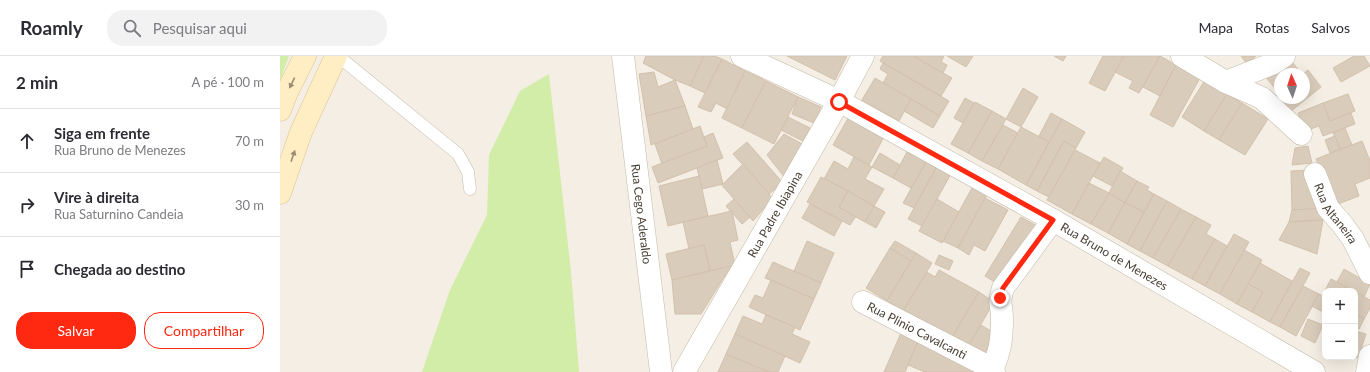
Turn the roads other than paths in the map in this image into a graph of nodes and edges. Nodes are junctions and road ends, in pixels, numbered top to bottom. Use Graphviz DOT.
graph roads {
  1 [pos="304,56"];
  2 [pos="337,56"];
  3 [pos="623,56"];
  4 [pos="742,56"];
  5 [pos="863,56"];
  6 [pos="1182,56"];
  7 [pos="1284,56"];
  8 [pos="1226,82"];
  9 [pos="839,102"];
  10 [pos="280,110"];
  11 [pos="1301,134"];
  12 [pos="1315,174"];
  13 [pos="470,189"];
  14 [pos="280,193"];
  15 [pos="1053,220"];
  16 [pos="1370,273"];
  17 [pos="863,302"];
  18 [pos="1370,356"];
  19 [pos="659,362"];
  20 [pos="993,371"];
  21 [pos="649,372"];
  22 [pos="684,372"];
  23 [pos="1314,372"];
  24 [pos="1367,372"];
  1 -- 10 [label="main road, one-way"];
  2 -- 13 [label="lane"];
  14 -- 2 [label="main road, one-way"];
  3 -- 19 [label="street, Rua Cego Aderaldo"];
  4 -- 9 [label="street, Rua Bruno de Menezes"];
  5 -- 9 [label="street, Rua Padre Ibiapina"];
  6 -- 8 [label="street"];
  7 -- 8 [label="street"];
  8 -- 11 [label="street"];
  9 -- 15 [label="street, Rua Bruno de Menezes"];
  9 -- 22 [label="street, Rua Padre Ibiapina"];
  12 -- 16 [label="street, Rua Altaneira"];
  15 -- 20 [label="street"];
  15 -- 23 [label="street, Rua Bruno de Menezes"];
  17 -- 20 [label="street, Rua Plinio Cavalcanti"];
  18 -- 24 [label="street"];
  19 -- 21 [label="street"];
}
